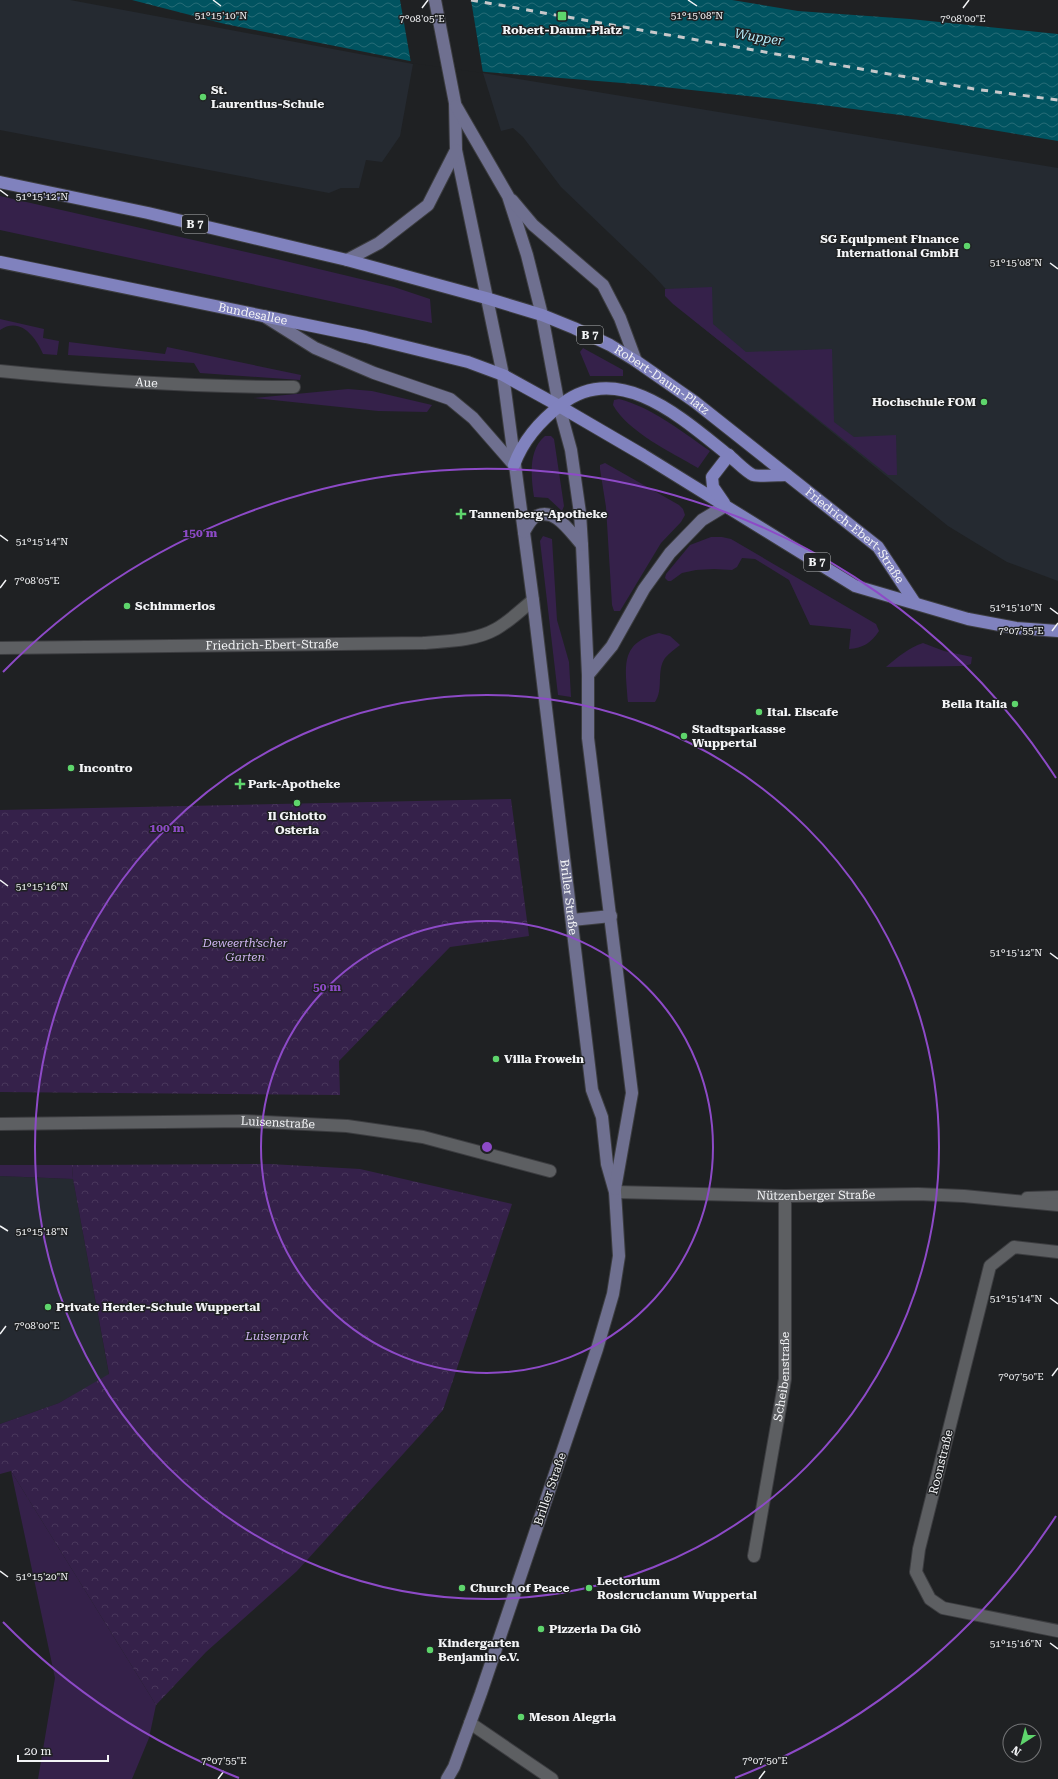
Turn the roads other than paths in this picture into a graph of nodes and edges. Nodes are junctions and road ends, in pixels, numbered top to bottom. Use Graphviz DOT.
graph roads {
  1 [pos="436,0"];
  2 [pos="455,103"];
  3 [pos="456,150"];
  4 [pos="0,182"];
  5 [pos="508,196"];
  6 [pos="346,260"];
  7 [pos="0,262"];
  8 [pos="486,298"];
  9 [pos="542,315"];
  10 [pos="263,316"];
  11 [pos="636,360"];
  12 [pos="0,371"];
  13 [pos="503,375"];
  14 [pos="294,387"];
  15 [pos="559,406"];
  16 [pos="729,455"];
  17 [pos="514,465"];
  18 [pos="787,475"];
  19 [pos="725,506"];
  20 [pos="524,532"];
  21 [pos="582,545"];
  22 [pos="533,600"];
  23 [pos="916,603"];
  24 [pos="1058,631"];
  25 [pos="0,648"];
  26 [pos="588,675"];
  27 [pos="611,916"];
  28 [pos="572,920"];
  29 [pos="0,1124"];
  30 [pos="550,1171"];
  31 [pos="615,1192"];
  32 [pos="785,1196"];
  33 [pos="1058,1197"];
  34 [pos="1018,1200"];
  35 [pos="1058,1205"];
  36 [pos="1058,1252"];
  37 [pos="754,1556"];
  38 [pos="1058,1631"];
  39 [pos="470,1723"];
  40 [pos="454,1773"];
  41 [pos="446,1779"];
  42 [pos="552,1779"];
  1 -- 2 [label="main road"];
  2 -- 3 [label="main road"];
  2 -- 5 [label="main road"];
  3 -- 6 [label="main road"];
  3 -- 8 [label="main road"];
  4 -- 6 [label="main road, B 7"];
  5 -- 9 [label="main road"];
  5 -- 11 [label="main road"];
  6 -- 8 [label="main road, B 7"];
  7 -- 10 [label="main road, Bundesallee / B 7"];
  8 -- 9 [label="main road, B 7"];
  8 -- 13 [label="main road"];
  9 -- 11 [label="main road, Robert-Daum-Platz / B 7"];
  9 -- 15 [label="main road"];
  10 -- 13 [label="main road, Bundesallee / B 7"];
  10 -- 17 [label="main road, B 7"];
  11 -- 18 [label="main road, Robert-Daum-Platz / B 7"];
  12 -- 14 [label="street, Aue"];
  13 -- 15 [label="main road, B 7"];
  13 -- 17 [label="main road"];
  15 -- 16 [label="main road"];
  15 -- 17 [label="main road"];
  15 -- 19 [label="main road, B 7"];
  15 -- 21 [label="main road"];
  16 -- 18 [label="main road"];
  16 -- 19 [label="main road"];
  17 -- 20 [label="main road"];
  18 -- 23 [label="main road, Friedrich-Ebert-Straße / B 7"];
  19 -- 23 [label="main road, Friedrich-Ebert-Straße / B 7"];
  19 -- 26 [label="main road"];
  20 -- 21 [label="main road"];
  20 -- 22 [label="main road"];
  21 -- 26 [label="main road"];
  22 -- 25 [label="street, Friedrich-Ebert-Straße"];
  22 -- 28 [label="main road, Briller Straße"];
  23 -- 24 [label="main road, Friedrich-Ebert-Straße / B 7"];
  26 -- 27 [label="main road, Briller Straße"];
  27 -- 28 [label="main road"];
  27 -- 31 [label="main road, Briller Straße"];
  28 -- 31 [label="main road, Briller Straße"];
  29 -- 30 [label="street, Luisenstraße"];
  31 -- 32 [label="street, Nützenberger Straße"];
  31 -- 39 [label="main road, Briller Straße"];
  32 -- 34 [label="street, Nützenberger Straße"];
  32 -- 37 [label="street, Scheibenstraße"];
  33 -- 34 [label="street, Nützenberger Straße"];
  34 -- 35 [label="street, Nützenberger Straße"];
  36 -- 38 [label="street, Roonstraße"];
  39 -- 40 [label="main road, Briller Straße"];
  39 -- 42 [label="street"];
  40 -- 41 [label="main road, Briller Straße"];
}
